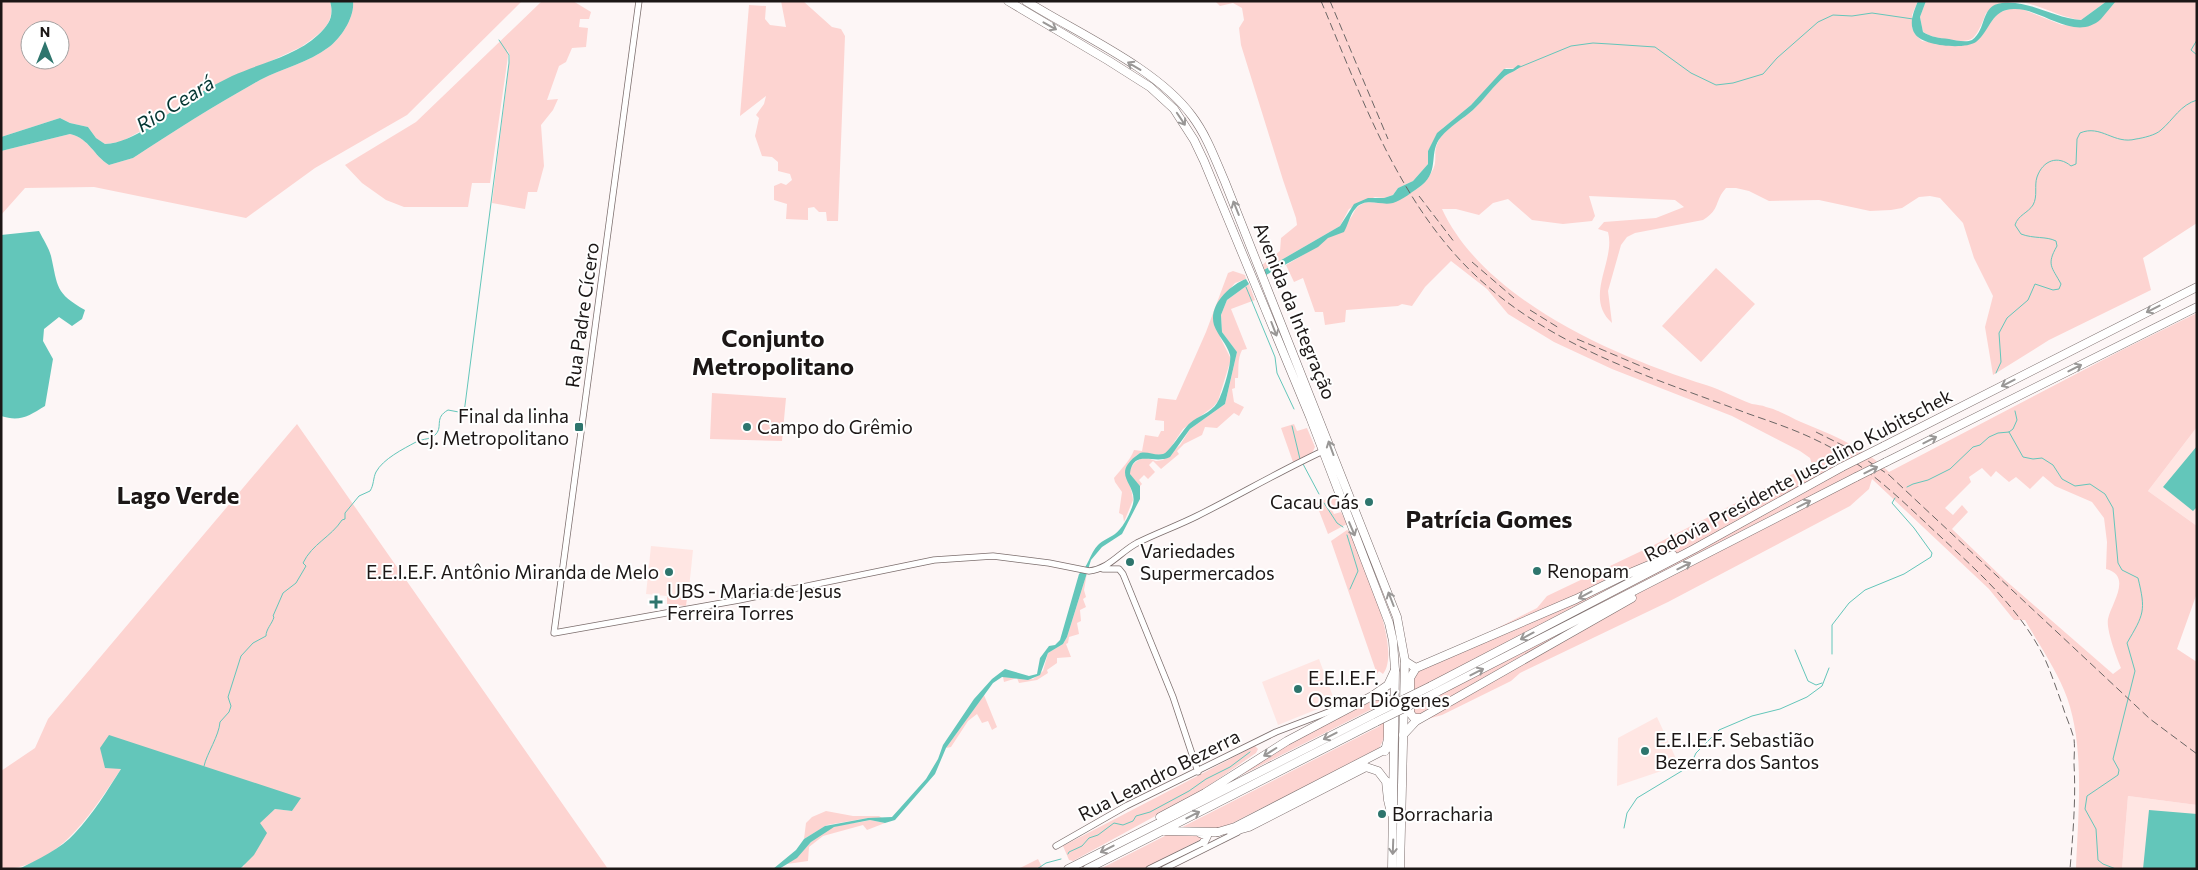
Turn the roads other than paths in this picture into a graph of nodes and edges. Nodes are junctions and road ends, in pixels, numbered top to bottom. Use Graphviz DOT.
graph roads {
  1 [pos="639,1"];
  2 [pos="1010,2"];
  3 [pos="1027,2"];
  4 [pos="1023,10"];
  5 [pos="2197,287"];
  6 [pos="2197,307"];
  7 [pos="1313,402"];
  8 [pos="1304,404"];
  9 [pos="1323,425"];
  10 [pos="1314,428"];
  11 [pos="1323,451"];
  12 [pos="1694,549"];
  13 [pos="1116,557"];
  14 [pos="1103,568"];
  15 [pos="1121,571"];
  16 [pos="1658,580"];
  17 [pos="1405,661"];
  18 [pos="1416,668"];
  19 [pos="1395,670"];
  20 [pos="1432,690"];
  21 [pos="1372,696"];
  22 [pos="1359,703"];
  23 [pos="1375,718"];
  24 [pos="1421,718"];
  25 [pos="1402,735"];
  26 [pos="1395,745"];
  27 [pos="1385,751"];
  28 [pos="1364,764"];
  29 [pos="1198,772"];
  30 [pos="1391,792"];
  31 [pos="1247,828"];
  32 [pos="1163,831"];
  33 [pos="1183,831"];
  34 [pos="1218,832"];
  35 [pos="1125,841"];
  36 [pos="1204,842"];
  37 [pos="1056,846"];
  38 [pos="1068,869"];
  39 [pos="1088,869"];
  40 [pos="1149,869"];
  41 [pos="1164,869"];
  42 [pos="1392,869"];
  43 [pos="1400,869"];
  1 -- 14 [label="street, Rua Padre Cícero"];
  2 -- 4 [label="main road, Avenida da Integração"];
  3 -- 4 [label="main road"];
  7 -- 3 [label="main road, Avenida da Integração, one-way"];
  4 -- 8 [label="main road, Avenida da Integração, one-way"];
  5 -- 12 [label="main road, Rodovia Presidente Juscelino Kubitschek, one-way, bridge"];
  16 -- 6 [label="main road, Rodovia Presidente Juscelino Kubitschek, one-way, bridge"];
  7 -- 8 [label="main road"];
  7 -- 9 [label="main road, Avenida da Integração"];
  8 -- 10 [label="main road, Avenida da Integração"];
  9 -- 10 [label="main road"];
  17 -- 9 [label="main road, Avenida da Integração, one-way"];
  10 -- 11 [label="main road, Avenida da Integração"];
  11 -- 13 [label="street"];
  11 -- 19 [label="main road, Avenida da Integração, one-way"];
  12 -- 18 [label="main road, one-way"];
  12 -- 20 [label="main road, Rodovia Presidente Juscelino Kubitschek, one-way"];
  13 -- 14 [label="street"];
  13 -- 15 [label="street"];
  14 -- 15 [label="street"];
  15 -- 29 [label="street"];
  20 -- 16 [label="main road, Rodovia Presidente Juscelino Kubitschek, one-way"];
  16 -- 24 [label="main road"];
  17 -- 18 [label="main road"];
  17 -- 25 [label="main road, Avenida da Integração"];
  18 -- 24 [label="main road"];
  19 -- 21 [label="main road"];
  19 -- 26 [label="main road, Avenida da Integração"];
  20 -- 23 [label="main road, Rodovia Presidente Juscelino Kubitschek, bridge"];
  21 -- 22 [label="main road"];
  21 -- 27 [label="main road"];
  22 -- 29 [label="street, Rua Leandro Bezerra"];
  22 -- 35 [label="main road, one-way"];
  32 -- 23 [label="main road, Rodovia Presidente Juscelino Kubitschek, one-way"];
  23 -- 35 [label="main road, Rodovia Presidente Juscelino Kubitschek, one-way"];
  24 -- 25 [label="main road"];
  25 -- 26 [label="main road"];
  25 -- 43 [label="main road, Avenida da Integração"];
  26 -- 27 [label="main road"];
  26 -- 30 [label="main road, Avenida da Integração"];
  27 -- 28 [label="main road"];
  28 -- 30 [label="main road"];
  28 -- 31 [label="main road"];
  28 -- 34 [label="main road"];
  29 -- 37 [label="street, Rua Leandro Bezerra"];
  30 -- 42 [label="main road, Avenida da Integração, one-way"];
  31 -- 34 [label="main road"];
  31 -- 41 [label="street"];
  32 -- 33 [label="main road"];
  32 -- 39 [label="main road, Rodovia Presidente Juscelino Kubitschek"];
  33 -- 34 [label="main road"];
  33 -- 36 [label="main road"];
  35 -- 38 [label="main road, Rodovia Presidente Juscelino Kubitschek, one-way"];
  36 -- 40 [label="street"];
}
